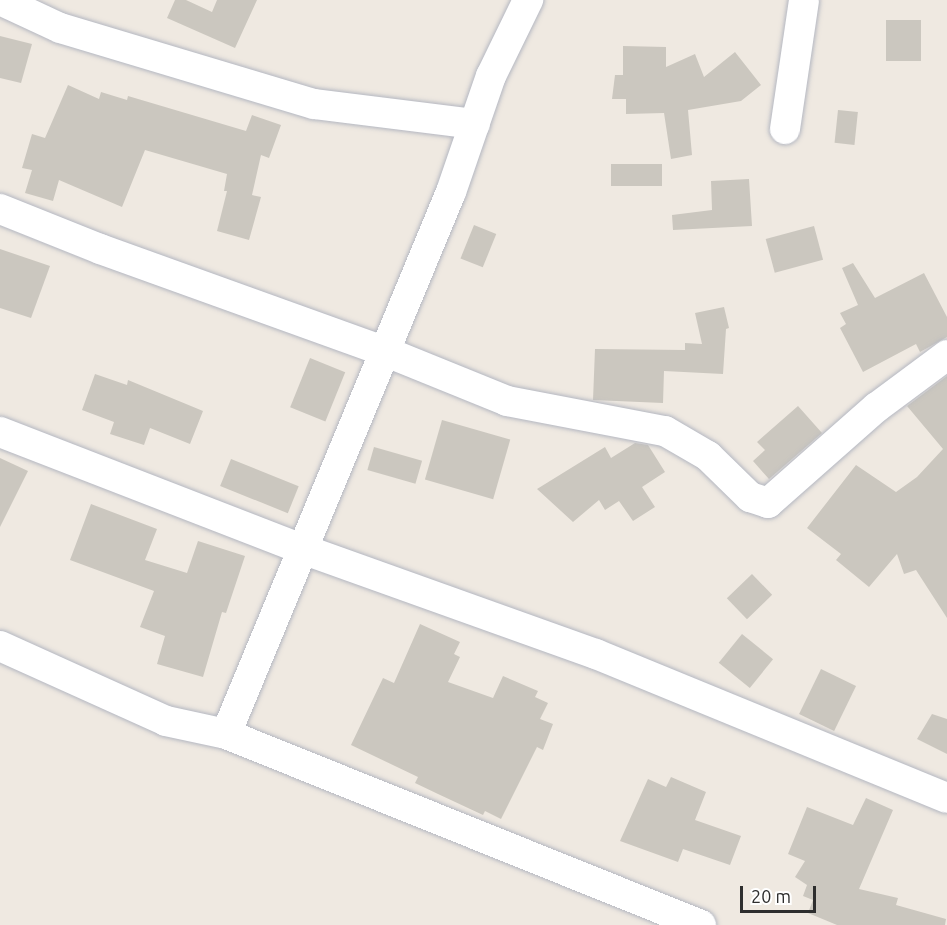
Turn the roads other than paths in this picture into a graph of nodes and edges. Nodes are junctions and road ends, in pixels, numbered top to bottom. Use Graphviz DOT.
graph roads {
  1 [pos="0,0"];
  2 [pos="528,0"];
  3 [pos="804,0"];
  4 [pos="475,124"];
  5 [pos="785,129"];
  6 [pos="0,209"];
  7 [pos="384,351"];
  8 [pos="947,355"];
  9 [pos="0,432"];
  10 [pos="302,549"];
  11 [pos="0,646"];
  12 [pos="226,734"];
  13 [pos="947,798"];
  14 [pos="701,925"];
  1 -- 4 [label="street"];
  2 -- 4 [label="street"];
  3 -- 5 [label="street"];
  4 -- 7 [label="street"];
  6 -- 7 [label="street"];
  7 -- 8 [label="street"];
  7 -- 10 [label="street"];
  9 -- 10 [label="street"];
  10 -- 12 [label="street"];
  10 -- 13 [label="street"];
  11 -- 12 [label="street"];
  12 -- 14 [label="street"];
}
